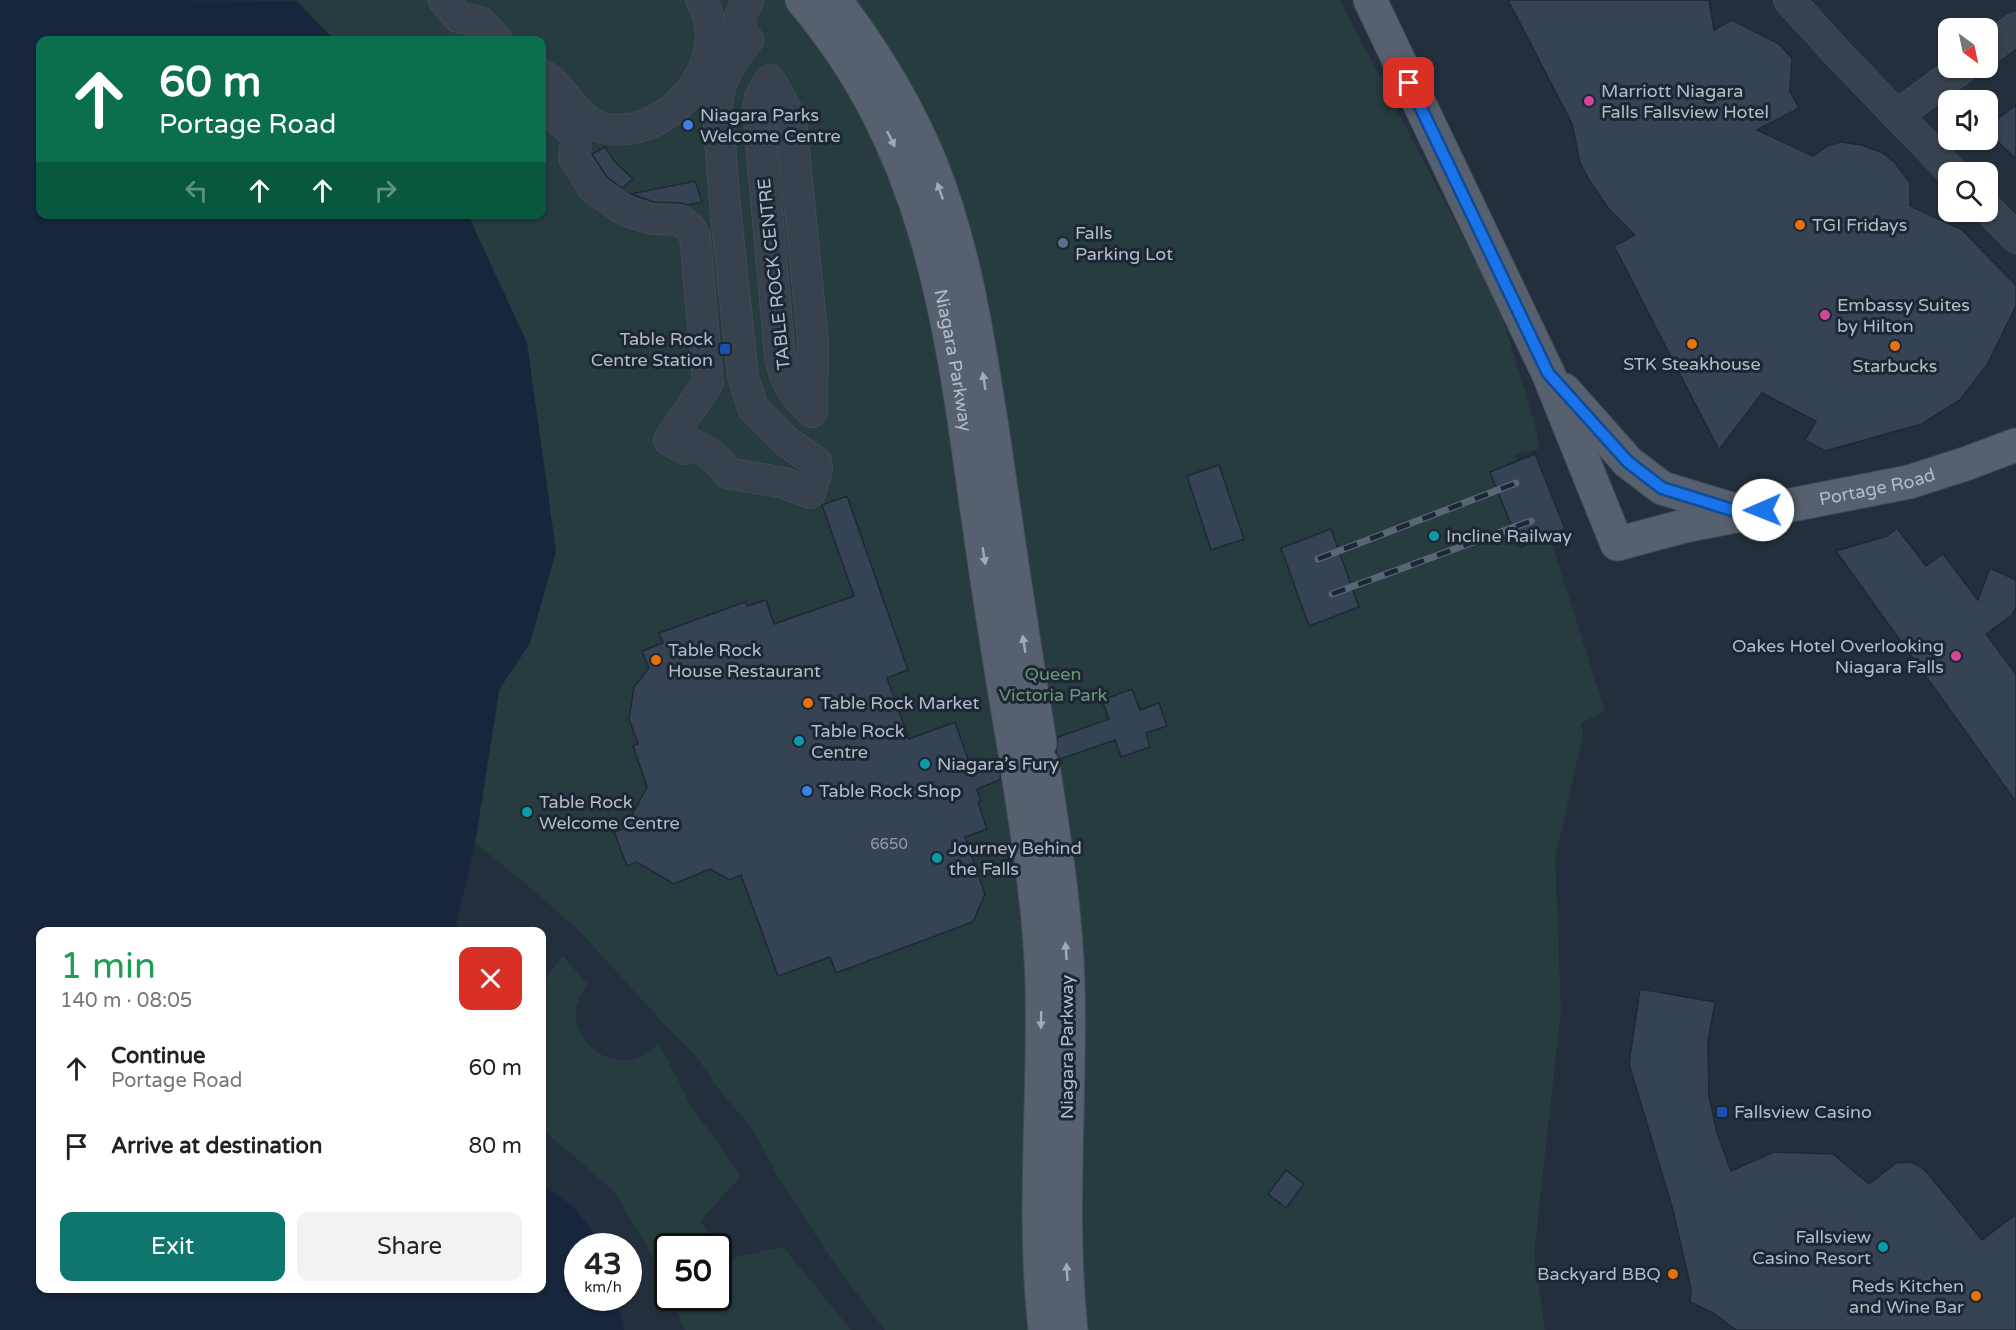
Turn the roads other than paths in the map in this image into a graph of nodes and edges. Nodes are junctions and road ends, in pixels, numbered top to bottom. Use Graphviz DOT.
graph roads {
  1 [pos="424,0"];
  2 [pos="444,0"];
  3 [pos="701,0"];
  4 [pos="748,0"];
  5 [pos="802,0"];
  6 [pos="835,0"];
  7 [pos="1370,0"];
  8 [pos="1789,0"];
  9 [pos="2016,28"];
  10 [pos="463,36"];
  11 [pos="493,36"];
  12 [pos="1998,42"];
  13 [pos="1948,78"];
  14 [pos="546,79"];
  15 [pos="770,80"];
  16 [pos="546,109"];
  17 [pos="1897,115"];
  18 [pos="1942,162"];
  19 [pos="1998,219"];
  20 [pos="2016,238"];
  21 [pos="1548,373"];
  22 [pos="2016,445"];
  23 [pos="1745,514"];
  24 [pos="1029,759"];
  25 [pos="1045,1330"];
  26 [pos="1071,1330"];
  1 -- 10 [label="street"];
  2 -- 11 [label="street"];
  3 -- 14 [label="street"];
  4 -- 16 [label="street"];
  5 -- 24 [label="main road, Niagara Parkway, one-way"];
  24 -- 6 [label="main road, Niagara Parkway, one-way"];
  7 -- 21 [label="main road, Portage Road"];
  8 -- 17 [label="street"];
  9 -- 12 [label="street"];
  13 -- 17 [label="street"];
  15 -- 15 [label="street, TABLE ROCK CENTRE"];
  17 -- 18 [label="street"];
  19 -- 20 [label="street"];
  21 -- 23 [label="main road"];
  21 -- 23 [label="main road, Portage Road"];
  22 -- 23 [label="main road, Portage Road"];
  24 -- 25 [label="main road, Niagara Parkway, one-way"];
  26 -- 24 [label="main road, Niagara Parkway, one-way"];
}
